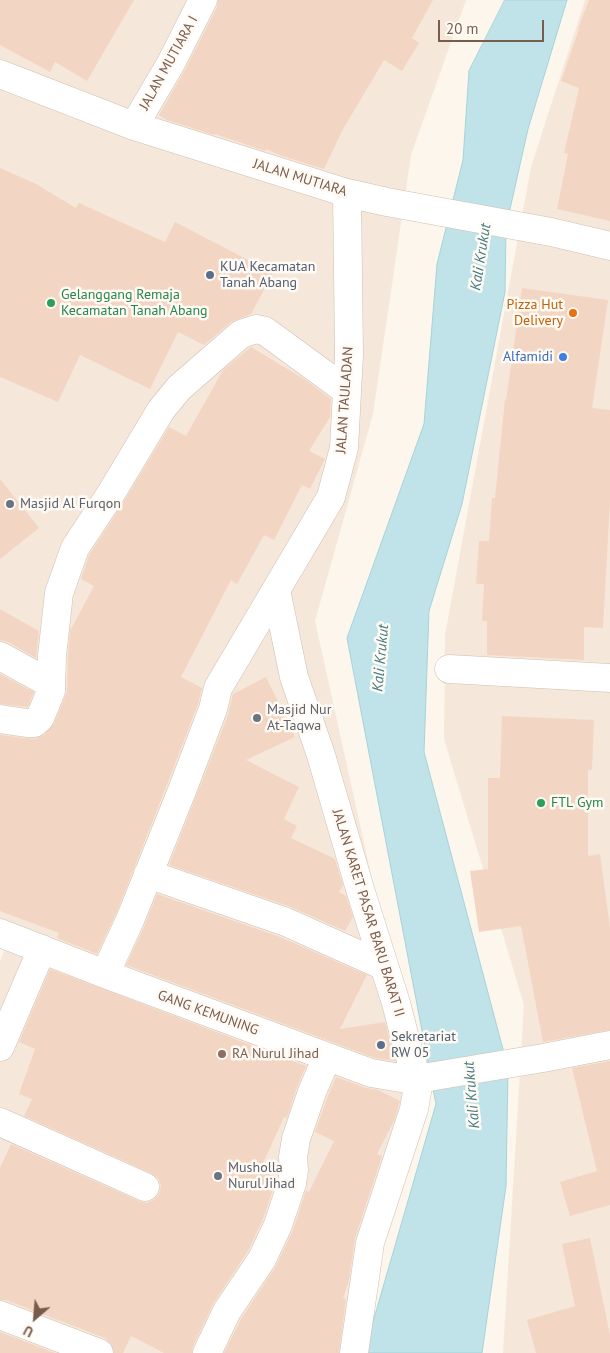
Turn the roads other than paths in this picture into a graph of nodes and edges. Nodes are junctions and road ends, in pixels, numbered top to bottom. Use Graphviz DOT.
graph roads {
  1 [pos="203,0"];
  2 [pos="0,74"];
  3 [pos="134,126"];
  4 [pos="347,193"];
  5 [pos="610,246"];
  6 [pos="347,391"];
  7 [pos="276,590"];
  8 [pos="0,656"];
  9 [pos="449,669"];
  10 [pos="610,678"];
  11 [pos="51,684"];
  12 [pos="0,719"];
  13 [pos="148,874"];
  14 [pos="0,933"];
  15 [pos="42,949"];
  16 [pos="384,966"];
  17 [pos="105,974"];
  18 [pos="610,1044"];
  19 [pos="0,1047"];
  20 [pos="327,1057"];
  21 [pos="424,1079"];
  22 [pos="0,1122"];
  23 [pos="145,1187"];
  24 [pos="0,1315"];
  25 [pos="99,1353"];
  26 [pos="207,1353"];
  27 [pos="354,1353"];
  1 -- 3 [label="street, JALAN MUTIARA I"];
  2 -- 3 [label="street, JALAN MUTIARA"];
  3 -- 4 [label="street, JALAN MUTIARA"];
  4 -- 5 [label="street, JALAN MUTIARA"];
  4 -- 6 [label="street, JALAN TAULADAN"];
  6 -- 7 [label="street, JALAN TAULADAN"];
  6 -- 11 [label="street"];
  7 -- 13 [label="street, JALAN TAULADAN"];
  7 -- 16 [label="street, JALAN KARET PASAR BARU BARAT II"];
  8 -- 11 [label="street"];
  9 -- 10 [label="street"];
  11 -- 12 [label="street"];
  13 -- 16 [label="street"];
  13 -- 17 [label="street, JALAN TAULADAN"];
  14 -- 15 [label="street, GANG KEMUNING"];
  15 -- 17 [label="street, GANG KEMUNING"];
  15 -- 19 [label="street"];
  16 -- 21 [label="street, JALAN KARET PASAR BARU BARAT II"];
  17 -- 20 [label="street, GANG KEMUNING"];
  18 -- 21 [label="street, GANG KEMUNING"];
  20 -- 21 [label="street, GANG KEMUNING"];
  20 -- 26 [label="street"];
  21 -- 27 [label="street"];
  22 -- 23 [label="street"];
  24 -- 25 [label="street"];
}
